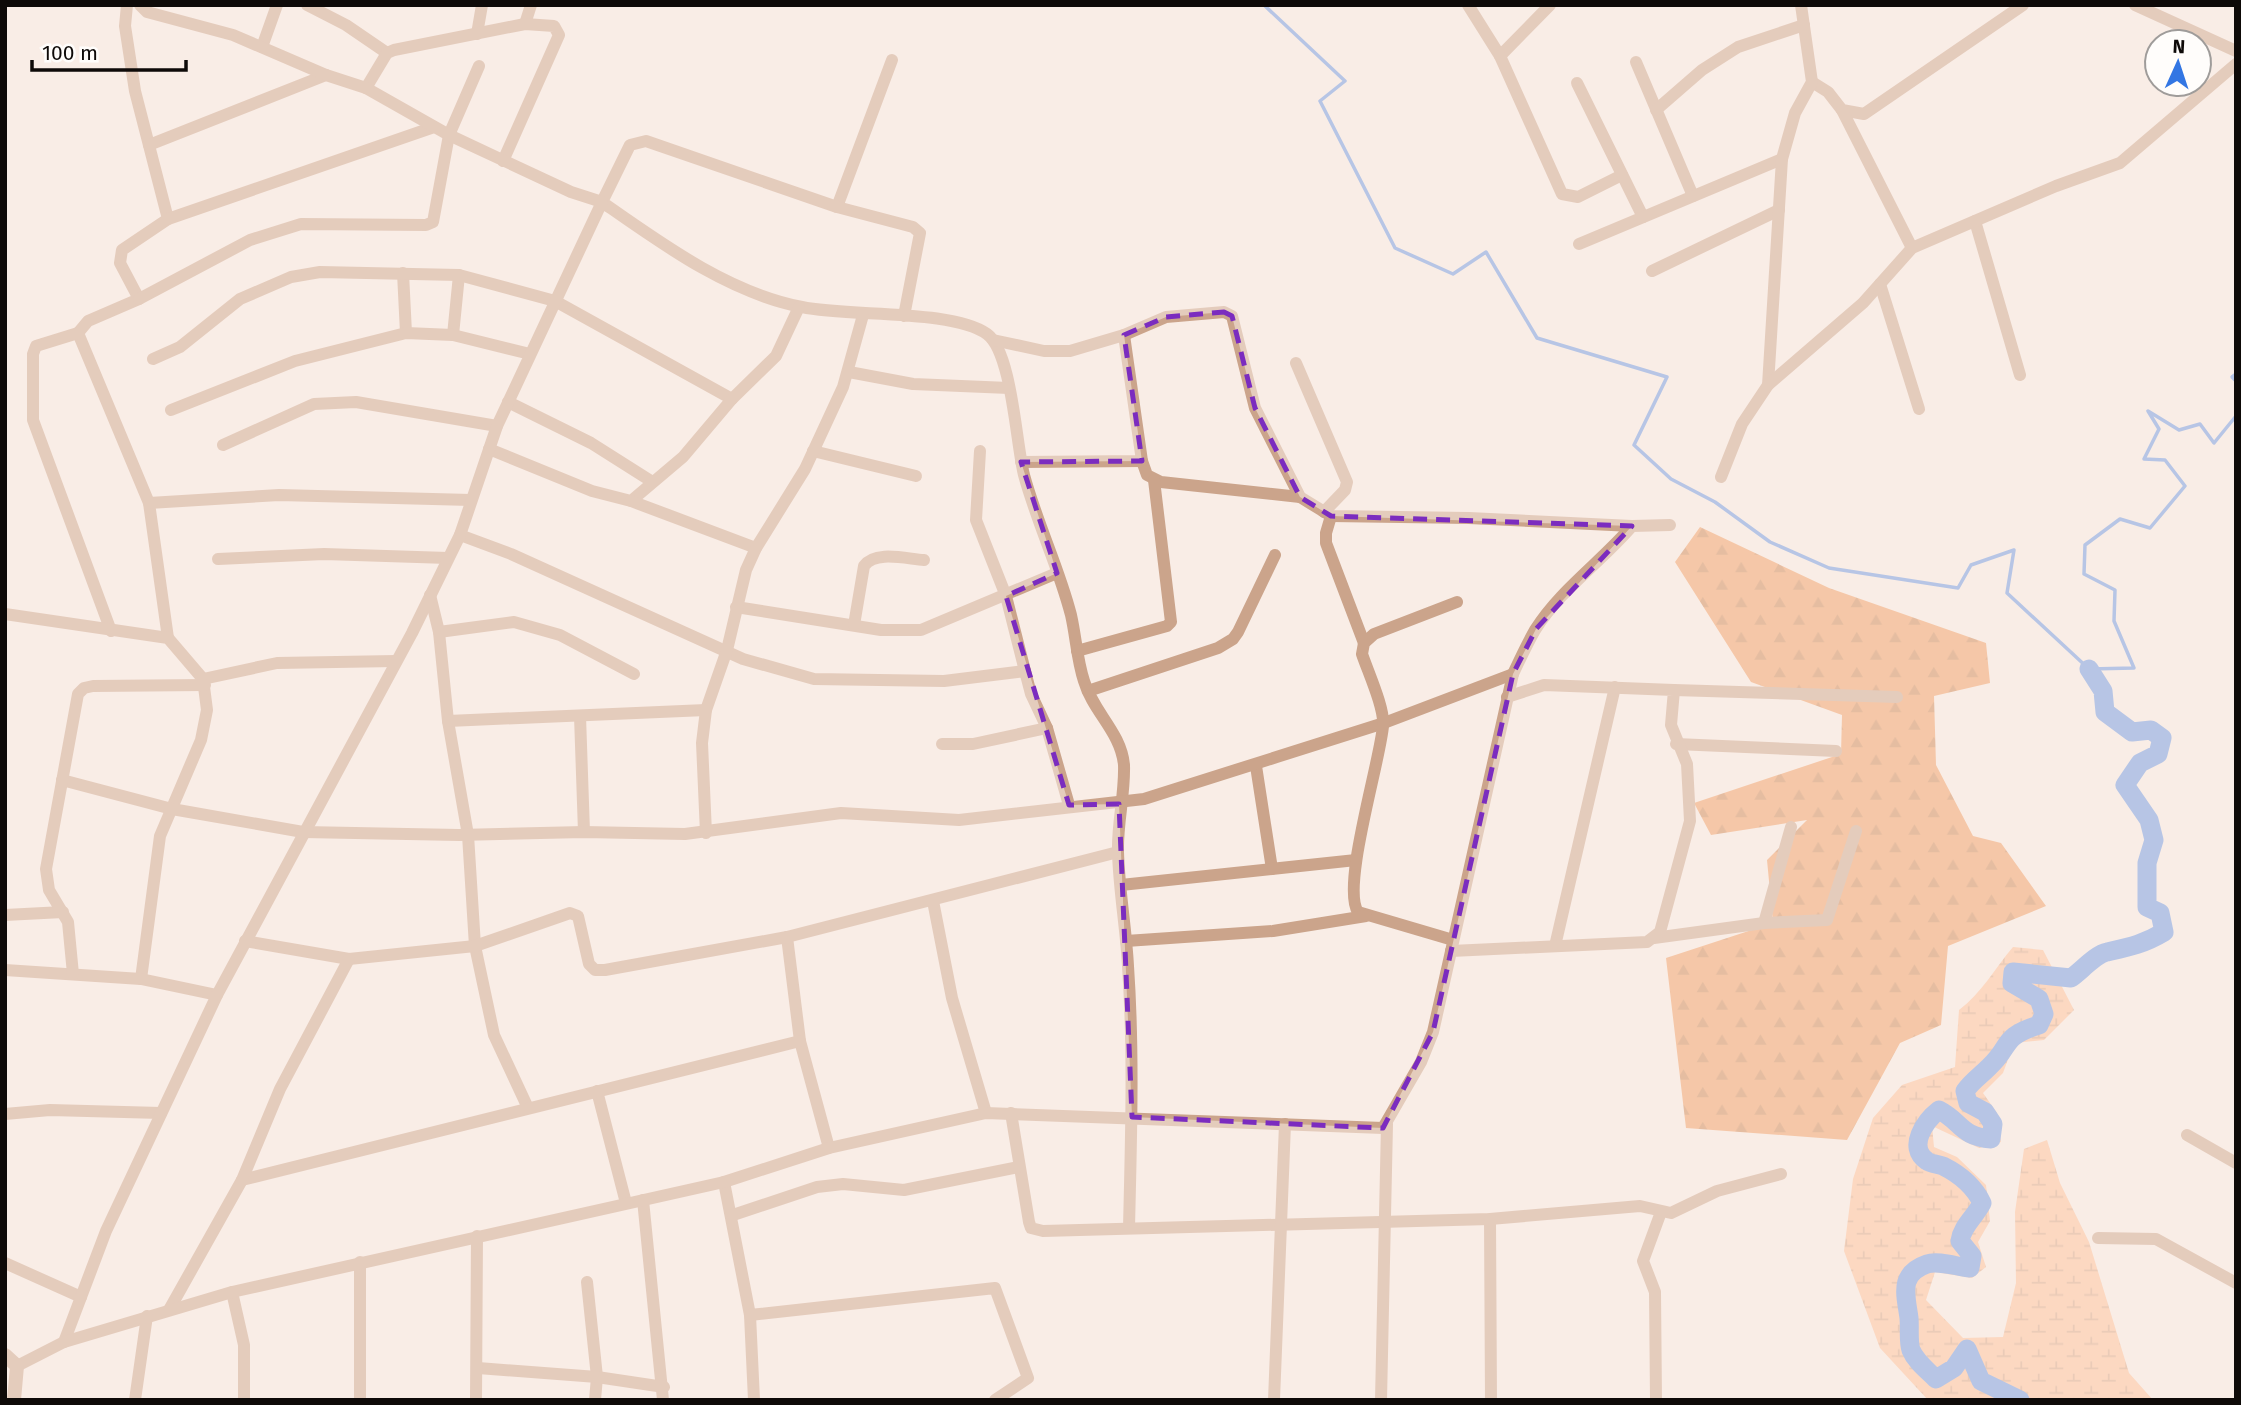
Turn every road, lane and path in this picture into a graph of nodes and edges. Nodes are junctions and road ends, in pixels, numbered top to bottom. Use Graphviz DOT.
graph roads {
  1 [pos="127,5"];
  2 [pos="140,5"];
  3 [pos="277,5"];
  4 [pos="307,5"];
  5 [pos="482,5"];
  6 [pos="531,5"];
  7 [pos="1468,5"];
  8 [pos="1550,5"];
  9 [pos="1801,5"];
  10 [pos="2023,5"];
  11 [pos="2135,5"];
  12 [pos="525,24"];
  13 [pos="1804,25"];
  14 [pos="477,34"];
  15 [pos="262,47"];
  16 [pos="2236,51"];
  17 [pos="387,53"];
  18 [pos="1500,55"];
  19 [pos="892,60"];
  20 [pos="1636,62"];
  21 [pos="2236,64"];
  22 [pos="479,66"];
  23 [pos="326,75"];
  24 [pos="1812,82"];
  25 [pos="1577,83"];
  26 [pos="366,88"];
  27 [pos="1656,110"];
  28 [pos="1842,110"];
  29 [pos="434,127"];
  30 [pos="449,135"];
  31 [pos="149,145"];
  32 [pos="1782,159"];
  33 [pos="503,161"];
  34 [pos="1622,175"];
  35 [pos="1693,196"];
  36 [pos="602,202"];
  37 [pos="836,207"];
  38 [pos="1779,210"];
  39 [pos="1643,217"];
  40 [pos="168,219"];
  41 [pos="1975,221"];
  42 [pos="1578,244"];
  43 [pos="1912,248"];
  44 [pos="1652,271"];
  45 [pos="403,273"];
  46 [pos="459,275"];
  47 [pos="1880,284"];
  48 [pos="139,299"];
  49 [pos="555,301"];
  50 [pos="799,307"];
  51 [pos="863,315"];
  52 [pos="904,316"];
  53 [pos="78,333"];
  54 [pos="406,333"];
  55 [pos="453,335"];
  56 [pos="1124,335"];
  57 [pos="993,340"];
  58 [pos="530,354"];
  59 [pos="153,359"];
  60 [pos="1296,363"];
  61 [pos="849,372"];
  62 [pos="2020,375"];
  63 [pos="1768,385"];
  64 [pos="1009,388"];
  65 [pos="732,399"];
  66 [pos="508,402"];
  67 [pos="1919,409"];
  68 [pos="171,410"];
  69 [pos="496,426"];
  70 [pos="223,445"];
  71 [pos="489,449"];
  72 [pos="813,451"];
  73 [pos="980,452"];
  74 [pos="1142,461"];
  75 [pos="1021,462"];
  76 [pos="916,476"];
  77 [pos="1721,477"];
  78 [pos="1154,480"];
  79 [pos="651,481"];
  80 [pos="1300,497"];
  81 [pos="471,500"];
  82 [pos="631,501"];
  83 [pos="149,503"];
  84 [pos="1328,514"];
  85 [pos="1670,525"];
  86 [pos="1632,526"];
  87 [pos="460,535"];
  88 [pos="756,548"];
  89 [pos="1275,555"];
  90 [pos="448,558"];
  91 [pos="218,559"];
  92 [pos="925,560"];
  93 [pos="1057,573"];
  94 [pos="430,595"];
  95 [pos="1006,596"];
  96 [pos="1457,602"];
  97 [pos="736,607"];
  98 [pos="5,614"];
  99 [pos="853,625"];
  100 [pos="111,631"];
  101 [pos="439,632"];
  102 [pos="168,638"];
  103 [pos="1364,643"];
  104 [pos="727,650"];
  105 [pos="1077,651"];
  106 [pos="396,661"];
  107 [pos="1025,671"];
  108 [pos="634,674"];
  109 [pos="1513,674"];
  110 [pos="204,682"];
  111 [pos="1615,687"];
  112 [pos="1674,690"];
  113 [pos="1088,691"];
  114 [pos="1507,697"];
  115 [pos="1896,697"];
  116 [pos="706,710"];
  117 [pos="580,716"];
  118 [pos="448,721"];
  119 [pos="1384,723"];
  120 [pos="1047,728"];
  121 [pos="942,744"];
  122 [pos="1676,744"];
  123 [pos="1836,751"];
  124 [pos="1256,766"];
  125 [pos="62,780"];
  126 [pos="1119,804"];
  127 [pos="1069,805"];
  128 [pos="172,808"];
  129 [pos="1791,827"];
  130 [pos="1856,831"];
  131 [pos="303,832"];
  132 [pos="584,832"];
  133 [pos="706,833"];
  134 [pos="468,835"];
  135 [pos="1118,852"];
  136 [pos="1356,860"];
  137 [pos="1272,869"];
  138 [pos="1121,885"];
  139 [pos="933,901"];
  140 [pos="62,912"];
  141 [pos="5,915"];
  142 [pos="1370,915"];
  143 [pos="1764,923"];
  144 [pos="787,937"];
  145 [pos="1654,938"];
  146 [pos="245,941"];
  147 [pos="1126,941"];
  148 [pos="475,946"];
  149 [pos="1452,946"];
  150 [pos="1555,946"];
  151 [pos="349,959"];
  152 [pos="5,970"];
  153 [pos="73,974"];
  154 [pos="141,979"];
  155 [pos="217,995"];
  156 [pos="800,1041"];
  157 [pos="597,1091"];
  158 [pos="528,1108"];
  159 [pos="161,1113"];
  160 [pos="986,1113"];
  161 [pos="1011,1113"];
  162 [pos="5,1114"];
  163 [pos="1132,1117"];
  164 [pos="1285,1124"];
  165 [pos="1387,1124"];
  166 [pos="2187,1135"];
  167 [pos="829,1148"];
  168 [pos="2236,1163"];
  169 [pos="1019,1167"];
  170 [pos="1781,1174"];
  171 [pos="242,1180"];
  172 [pos="724,1182"];
  173 [pos="643,1200"];
  174 [pos="626,1203"];
  175 [pos="1661,1212"];
  176 [pos="733,1215"];
  177 [pos="1490,1219"];
  178 [pos="1385,1223"];
  179 [pos="1280,1225"];
  180 [pos="1129,1228"];
  181 [pos="477,1236"];
  182 [pos="2098,1238"];
  183 [pos="360,1262"];
  184 [pos="5,1263"];
  185 [pos="587,1282"];
  186 [pos="2236,1283"];
  187 [pos="232,1292"];
  188 [pos="81,1297"];
  189 [pos="169,1310"];
  190 [pos="750,1315"];
  191 [pos="147,1316"];
  192 [pos="64,1342"];
  193 [pos="5,1355"];
  194 [pos="17,1366"];
  195 [pos="478,1368"];
  196 [pos="597,1377"];
  197 [pos="663,1394"];
  198 [pos="14,1400"];
  199 [pos="135,1400"];
  200 [pos="244,1400"];
  201 [pos="360,1400"];
  202 [pos="476,1400"];
  203 [pos="595,1400"];
  204 [pos="754,1400"];
  205 [pos="995,1400"];
  206 [pos="1274,1400"];
  207 [pos="1381,1400"];
  208 [pos="1490,1400"];
  209 [pos="1656,1400"];
  1 -- 31 [label="street"];
  2 -- 15 [label="street"];
  3 -- 15 [label="street"];
  4 -- 17 [label="street"];
  5 -- 14 [label="street"];
  6 -- 12 [label="street"];
  7 -- 18 [label="street"];
  8 -- 18 [label="street"];
  9 -- 13 [label="street"];
  10 -- 28 [label="street"];
  11 -- 16 [label="street"];
  12 -- 14 [label="street"];
  12 -- 33 [label="street"];
  13 -- 24 [label="street"];
  13 -- 27 [label="street"];
  14 -- 17 [label="street"];
  15 -- 23 [label="street"];
  17 -- 26 [label="street"];
  18 -- 34 [label="street"];
  19 -- 37 [label="street"];
  20 -- 27 [label="street"];
  21 -- 41 [label="street"];
  22 -- 30 [label="street"];
  23 -- 26 [label="street"];
  23 -- 31 [label="street"];
  24 -- 28 [label="street"];
  24 -- 32 [label="street"];
  25 -- 34 [label="street"];
  26 -- 29 [label="street"];
  27 -- 35 [label="street"];
  28 -- 43 [label="street"];
  29 -- 30 [label="street"];
  29 -- 40 [label="street"];
  30 -- 33 [label="street"];
  30 -- 48 [label="street"];
  31 -- 40 [label="street"];
  32 -- 35 [label="street"];
  32 -- 38 [label="street"];
  33 -- 36 [label="street"];
  34 -- 39 [label="street"];
  35 -- 39 [label="street"];
  36 -- 37 [label="street"];
  36 -- 49 [label="street"];
  36 -- 50 [label="street"];
  37 -- 52 [label="street"];
  38 -- 44 [label="street"];
  38 -- 63 [label="street"];
  39 -- 42 [label="street"];
  40 -- 48 [label="street"];
  41 -- 43 [label="street"];
  41 -- 62 [label="street"];
  43 -- 47 [label="street"];
  45 -- 46 [label="street"];
  45 -- 54 [label="street"];
  45 -- 59 [label="street"];
  46 -- 49 [label="street"];
  46 -- 55 [label="street"];
  47 -- 63 [label="street"];
  47 -- 67 [label="street"];
  48 -- 53 [label="street"];
  49 -- 58 [label="street"];
  49 -- 65 [label="street"];
  50 -- 51 [label="street"];
  50 -- 65 [label="street"];
  51 -- 52 [label="street"];
  51 -- 61 [label="street"];
  52 -- 57 [label="street"];
  53 -- 83 [label="street"];
  53 -- 100 [label="street"];
  54 -- 55 [label="street"];
  54 -- 68 [label="street"];
  55 -- 58 [label="street"];
  56 -- 57 [label="street"];
  56 -- 74 [label="street"];
  56 -- 80 [label="street"];
  57 -- 64 [label="street"];
  58 -- 66 [label="street"];
  60 -- 84 [label="street"];
  61 -- 64 [label="street"];
  61 -- 72 [label="street"];
  63 -- 77 [label="street"];
  64 -- 75 [label="street"];
  65 -- 79 [label="street"];
  66 -- 69 [label="street"];
  66 -- 79 [label="street"];
  69 -- 70 [label="street"];
  69 -- 71 [label="street"];
  71 -- 81 [label="street"];
  71 -- 82 [label="street"];
  72 -- 76 [label="street"];
  72 -- 88 [label="street"];
  73 -- 95 [label="street"];
  74 -- 75 [label="street"];
  74 -- 78 [label="street"];
  75 -- 93 [label="street"];
  78 -- 80 [label="street"];
  78 -- 105 [label="street"];
  79 -- 82 [label="street"];
  80 -- 84 [label="street"];
  81 -- 83 [label="street"];
  81 -- 87 [label="street"];
  82 -- 88 [label="street"];
  83 -- 102 [label="street"];
  84 -- 86 [label="street"];
  84 -- 103 [label="street"];
  85 -- 86 [label="street"];
  86 -- 109 [label="street"];
  87 -- 90 [label="street"];
  87 -- 104 [label="street"];
  88 -- 97 [label="street"];
  89 -- 113 [label="street"];
  90 -- 91 [label="street"];
  90 -- 94 [label="street"];
  92 -- 99 [label="street"];
  93 -- 95 [label="street"];
  93 -- 105 [label="street"];
  94 -- 101 [label="street"];
  94 -- 106 [label="street"];
  95 -- 99 [label="street"];
  95 -- 107 [label="street"];
  96 -- 103 [label="street"];
  97 -- 99 [label="street"];
  97 -- 104 [label="street"];
  98 -- 100 [label="street"];
  100 -- 102 [label="street"];
  101 -- 108 [label="street"];
  101 -- 118 [label="street"];
  102 -- 110 [label="street"];
  103 -- 119 [label="street"];
  104 -- 107 [label="street"];
  104 -- 116 [label="street"];
  105 -- 113 [label="street"];
  106 -- 110 [label="street"];
  106 -- 131 [label="street"];
  107 -- 120 [label="street"];
  109 -- 114 [label="street"];
  109 -- 119 [label="street"];
  110 -- 125 [label="street"];
  110 -- 128 [label="street"];
  111 -- 112 [label="street"];
  111 -- 114 [label="street"];
  111 -- 150 [label="street"];
  112 -- 115 [label="street"];
  112 -- 122 [label="street"];
  113 -- 126 [label="street"];
  114 -- 149 [label="street"];
  116 -- 117 [label="street"];
  116 -- 133 [label="street"];
  117 -- 118 [label="street"];
  117 -- 132 [label="street"];
  118 -- 134 [label="street"];
  119 -- 124 [label="street"];
  119 -- 136 [label="street"];
  120 -- 121 [label="street"];
  120 -- 127 [label="street"];
  122 -- 123 [label="street"];
  122 -- 145 [label="street"];
  124 -- 126 [label="street"];
  124 -- 137 [label="street"];
  125 -- 128 [label="street"];
  125 -- 140 [label="street"];
  126 -- 127 [label="street"];
  126 -- 135 [label="street"];
  127 -- 133 [label="street"];
  128 -- 131 [label="street"];
  128 -- 154 [label="street"];
  129 -- 143 [label="street"];
  130 -- 143 [label="street"];
  131 -- 134 [label="street"];
  131 -- 146 [label="street"];
  132 -- 133 [label="street"];
  132 -- 134 [label="street"];
  134 -- 148 [label="street"];
  135 -- 138 [label="street"];
  135 -- 139 [label="street"];
  136 -- 137 [label="street"];
  136 -- 142 [label="street"];
  137 -- 138 [label="street"];
  138 -- 147 [label="street"];
  139 -- 144 [label="street"];
  139 -- 160 [label="street"];
  140 -- 141 [label="street"];
  140 -- 153 [label="street"];
  142 -- 147 [label="street"];
  142 -- 149 [label="street"];
  143 -- 145 [label="street"];
  144 -- 148 [label="street"];
  144 -- 156 [label="street"];
  145 -- 150 [label="street"];
  146 -- 151 [label="street"];
  146 -- 155 [label="street"];
  147 -- 163 [label="street"];
  148 -- 151 [label="street"];
  148 -- 158 [label="street"];
  149 -- 150 [label="street"];
  149 -- 165 [label="street"];
  151 -- 171 [label="street"];
  152 -- 153 [label="street"];
  153 -- 154 [label="street"];
  154 -- 155 [label="street"];
  155 -- 159 [label="street"];
  156 -- 157 [label="street"];
  156 -- 167 [label="street"];
  157 -- 158 [label="street"];
  157 -- 174 [label="street"];
  158 -- 171 [label="street"];
  159 -- 162 [label="street"];
  159 -- 188 [label="street"];
  160 -- 161 [label="street"];
  160 -- 167 [label="street"];
  161 -- 163 [label="street"];
  161 -- 169 [label="street"];
  163 -- 164 [label="street"];
  163 -- 180 [label="street"];
  164 -- 165 [label="street"];
  164 -- 179 [label="street"];
  165 -- 178 [label="street"];
  166 -- 168 [label="street"];
  167 -- 172 [label="street"];
  169 -- 176 [label="street"];
  169 -- 180 [label="street"];
  170 -- 175 [label="street"];
  171 -- 189 [label="street"];
  172 -- 173 [label="street"];
  172 -- 176 [label="street"];
  173 -- 174 [label="street"];
  173 -- 197 [label="street"];
  174 -- 181 [label="street"];
  175 -- 177 [label="street"];
  175 -- 209 [label="street"];
  176 -- 190 [label="street"];
  177 -- 178 [label="street"];
  177 -- 208 [label="street"];
  178 -- 179 [label="street"];
  178 -- 207 [label="street"];
  179 -- 180 [label="street"];
  179 -- 206 [label="street"];
  181 -- 183 [label="street"];
  181 -- 195 [label="street"];
  182 -- 186 [label="street"];
  183 -- 187 [label="street"];
  183 -- 201 [label="street"];
  184 -- 188 [label="street"];
  185 -- 196 [label="street"];
  187 -- 189 [label="street"];
  187 -- 200 [label="street"];
  188 -- 192 [label="street"];
  189 -- 191 [label="street"];
  190 -- 204 [label="street"];
  190 -- 205 [label="street"];
  191 -- 192 [label="street"];
  191 -- 199 [label="street"];
  192 -- 194 [label="street"];
  193 -- 194 [label="street"];
  194 -- 198 [label="street"];
  195 -- 196 [label="street"];
  195 -- 202 [label="street"];
  196 -- 197 [label="street"];
  196 -- 203 [label="street"];
}
